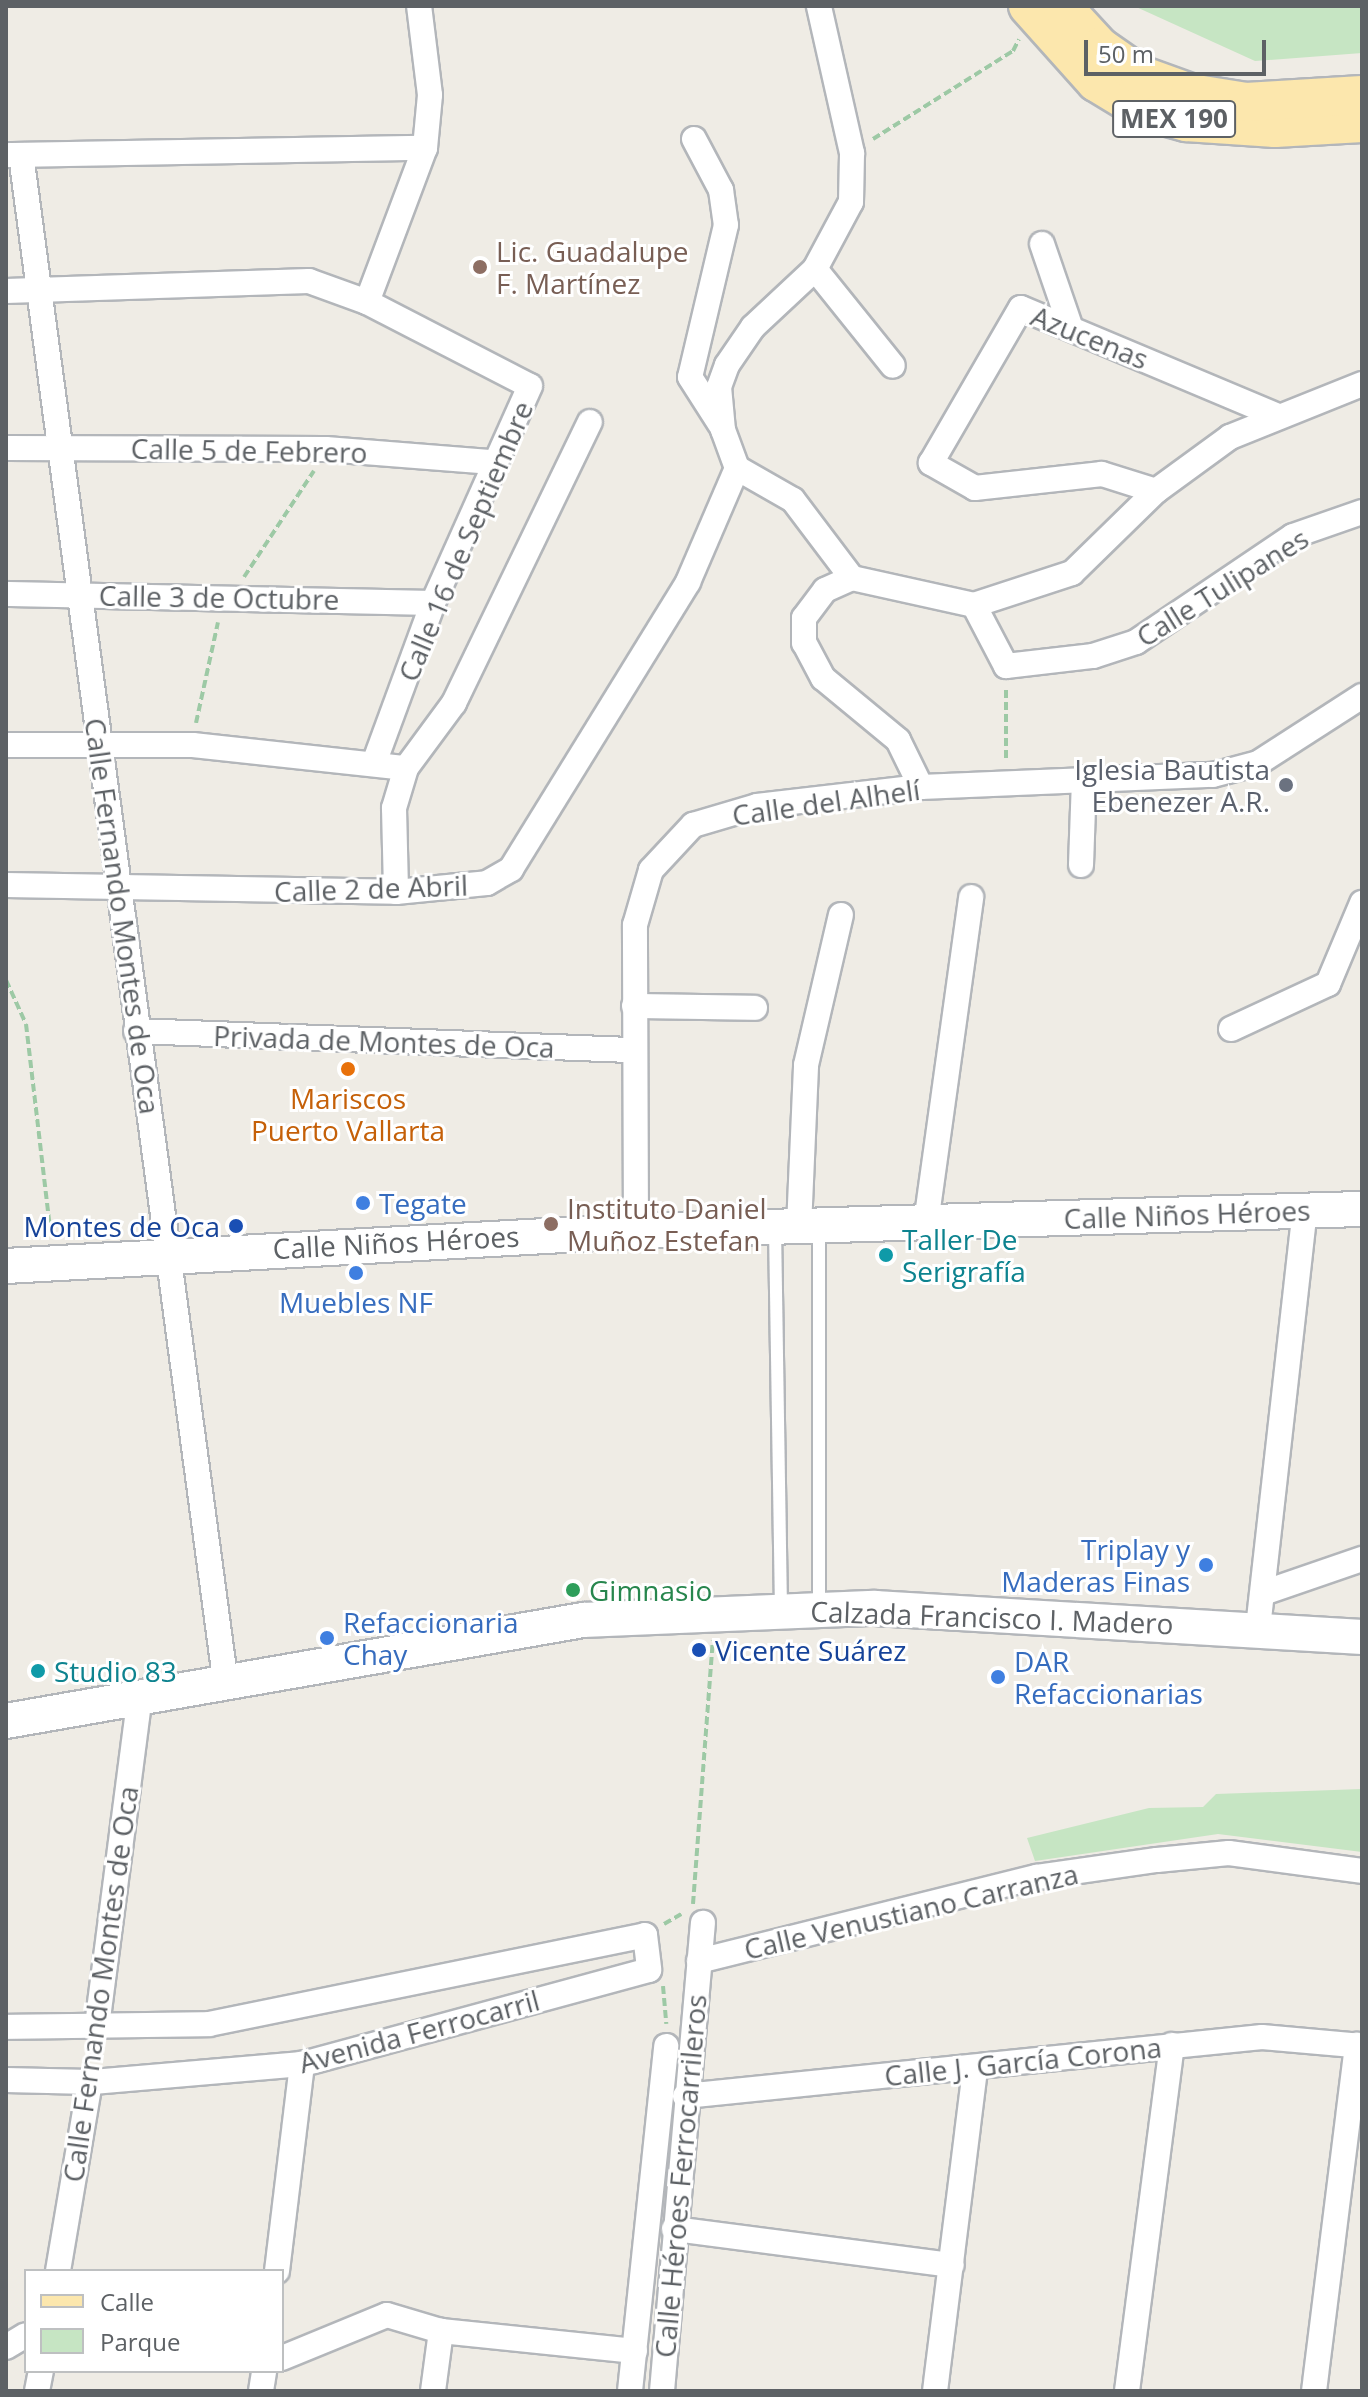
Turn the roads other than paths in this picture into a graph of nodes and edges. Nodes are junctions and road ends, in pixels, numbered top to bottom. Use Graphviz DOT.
graph roads {
  1 [pos="419,6"];
  2 [pos="819,6"];
  3 [pos="1062,6"];
  4 [pos="1024,19"];
  5 [pos="1362,95"];
  6 [pos="1362,123"];
  7 [pos="694,139"];
  8 [pos="425,148"];
  9 [pos="14,155"];
  10 [pos="1042,244"];
  11 [pos="815,269"];
  12 [pos="40,290"];
  13 [pos="6,291"];
  14 [pos="367,302"];
  15 [pos="1070,326"];
  16 [pos="893,366"];
  17 [pos="1362,384"];
  18 [pos="1278,416"];
  19 [pos="590,422"];
  20 [pos="723,430"];
  21 [pos="61,447"];
  22 [pos="6,448"];
  23 [pos="492,462"];
  24 [pos="737,468"];
  25 [pos="1156,491"];
  26 [pos="1362,512"];
  27 [pos="852,578"];
  28 [pos="6,594"];
  29 [pos="79,595"];
  30 [pos="433,603"];
  31 [pos="974,605"];
  32 [pos="1362,696"];
  33 [pos="6,745"];
  34 [pos="100,747"];
  35 [pos="375,761"];
  36 [pos="406,768"];
  37 [pos="1084,778"];
  38 [pos="921,787"];
  39 [pos="1081,865"];
  40 [pos="6,885"];
  41 [pos="116,891"];
  42 [pos="396,892"];
  43 [pos="971,897"];
  44 [pos="1362,903"];
  45 [pos="841,915"];
  46 [pos="634,1006"];
  47 [pos="755,1008"];
  48 [pos="1231,1029"];
  49 [pos="136,1031"];
  50 [pos="633,1050"];
  51 [pos="1305,1209"];
  52 [pos="1362,1209"];
  53 [pos="926,1223"];
  54 [pos="798,1226"];
  55 [pos="636,1231"];
  56 [pos="172,1253"];
  57 [pos="6,1266"];
  58 [pos="1362,1559"];
  59 [pos="1266,1592"];
  60 [pos="819,1609"];
  61 [pos="781,1611"];
  62 [pos="1258,1628"];
  63 [pos="1362,1637"];
  64 [pos="225,1678"];
  65 [pos="140,1697"];
  66 [pos="6,1721"];
  67 [pos="1362,1871"];
  68 [pos="698,1915"];
  69 [pos="699,1961"];
  70 [pos="97,2026"];
  71 [pos="6,2027"];
  72 [pos="1172,2045"];
  73 [pos="1359,2045"];
  74 [pos="666,2046"];
  75 [pos="302,2064"];
  76 [pos="975,2068"];
  77 [pos="6,2080"];
  78 [pos="90,2082"];
  79 [pos="685,2096"];
  80 [pos="674,2229"];
  81 [pos="952,2265"];
  82 [pos="58,2269"];
  83 [pos="277,2269"];
  84 [pos="441,2331"];
  85 [pos="24,2336"];
  86 [pos="6,2347"];
  87 [pos="635,2351"];
  88 [pos="284,2357"];
  89 [pos="433,2391"];
  90 [pos="630,2391"];
  91 [pos="662,2391"];
  92 [pos="935,2391"];
  93 [pos="1127,2391"];
  94 [pos="1314,2391"];
  1 -- 8 [label="street"];
  2 -- 11 [label="street"];
  3 -- 5 [label="main road, MEX 190"];
  4 -- 6 [label="main road, MEX 190"];
  7 -- 20 [label="street"];
  8 -- 9 [label="street"];
  8 -- 14 [label="street"];
  9 -- 12 [label="street, Calle Fernando Montes de Oca"];
  10 -- 15 [label="street"];
  11 -- 16 [label="street"];
  11 -- 20 [label="street"];
  12 -- 13 [label="street, Calle 16 de Septiembre"];
  12 -- 14 [label="street, Calle 16 de Septiembre"];
  12 -- 21 [label="street, Calle Fernando Montes de Oca"];
  14 -- 23 [label="street, Calle 16 de Septiembre"];
  15 -- 18 [label="street, Azucenas"];
  15 -- 25 [label="street, Azucenas"];
  17 -- 18 [label="street"];
  18 -- 25 [label="street"];
  19 -- 36 [label="street"];
  20 -- 24 [label="street"];
  21 -- 22 [label="street, Calle 5 de Febrero"];
  21 -- 23 [label="street, Calle 5 de Febrero"];
  21 -- 29 [label="street, Calle Fernando Montes de Oca"];
  23 -- 30 [label="street, Calle 16 de Septiembre"];
  24 -- 27 [label="street"];
  24 -- 42 [label="street, Calle 2 de Abril"];
  25 -- 31 [label="street"];
  26 -- 31 [label="street, Calle Tulipanes"];
  27 -- 31 [label="street"];
  27 -- 38 [label="street"];
  28 -- 29 [label="street, Calle 3 de Octubre"];
  29 -- 30 [label="street, Calle 3 de Octubre"];
  29 -- 34 [label="street, Calle Fernando Montes de Oca"];
  30 -- 35 [label="street, Calle 16 de Septiembre"];
  32 -- 37 [label="street, Calle del Alhelí"];
  33 -- 34 [label="street"];
  34 -- 35 [label="street"];
  34 -- 41 [label="street, Calle Fernando Montes de Oca"];
  35 -- 36 [label="street"];
  36 -- 42 [label="street"];
  37 -- 38 [label="street, Calle del Alhelí"];
  37 -- 39 [label="street"];
  38 -- 46 [label="street, Calle del Alhelí"];
  40 -- 41 [label="street, Calle 2 de Abril"];
  41 -- 42 [label="street, Calle 2 de Abril"];
  41 -- 49 [label="street, Calle Fernando Montes de Oca"];
  43 -- 53 [label="street"];
  44 -- 48 [label="street"];
  45 -- 54 [label="street"];
  46 -- 47 [label="street"];
  46 -- 50 [label="street, Calle del Alhelí"];
  49 -- 50 [label="street, Privada de Montes de Oca"];
  49 -- 56 [label="street, Calle Fernando Montes de Oca"];
  50 -- 55 [label="street, Calle del Alhelí"];
  51 -- 52 [label="main road, Calle Niños Héroes"];
  51 -- 53 [label="main road, Calle Niños Héroes"];
  51 -- 59 [label="street"];
  53 -- 54 [label="main road, Calle Niños Héroes"];
  54 -- 55 [label="main road, Calle Niños Héroes"];
  54 -- 60 [label="lane"];
  54 -- 61 [label="lane"];
  55 -- 56 [label="main road, Calle Niños Héroes"];
  56 -- 57 [label="main road, Calle Niños Héroes"];
  56 -- 64 [label="street, Calle Fernando Montes de Oca"];
  58 -- 59 [label="street"];
  59 -- 62 [label="street"];
  60 -- 61 [label="main road, Calzada Francisco I. Madero"];
  60 -- 62 [label="main road, Calzada Francisco I. Madero"];
  61 -- 64 [label="main road, Calzada Francisco I. Madero"];
  62 -- 63 [label="main road, Calzada Francisco I. Madero"];
  64 -- 65 [label="main road, Calzada Francisco I. Madero"];
  65 -- 66 [label="main road, Calzada Francisco I. Madero"];
  65 -- 70 [label="street, Calle Fernando Montes de Oca"];
  67 -- 69 [label="street, Calle Venustiano Carranza"];
  68 -- 69 [label="street, Calle Héroes Ferrocarrileros"];
  69 -- 79 [label="street, Calle Héroes Ferrocarrileros"];
  70 -- 71 [label="street"];
  70 -- 75 [label="street, Avenida Ferrocarril"];
  72 -- 73 [label="street, Calle J. García Corona"];
  72 -- 76 [label="street, Calle J. García Corona"];
  72 -- 93 [label="street"];
  73 -- 94 [label="street"];
  74 -- 87 [label="street"];
  75 -- 78 [label="street, Avenida Ferrocarril"];
  75 -- 83 [label="street"];
  76 -- 79 [label="street, Calle J. García Corona"];
  76 -- 81 [label="street"];
  77 -- 78 [label="street, Avenida Ferrocarril"];
  78 -- 82 [label="street, Calle Fernando Montes de Oca"];
  79 -- 80 [label="street, Calle Héroes Ferrocarrileros"];
  80 -- 81 [label="street"];
  80 -- 91 [label="street, Calle Héroes Ferrocarrileros"];
  81 -- 92 [label="street"];
  84 -- 87 [label="street"];
  84 -- 88 [label="street"];
  84 -- 89 [label="street"];
  85 -- 86 [label="street"];
  87 -- 90 [label="street"];
}
